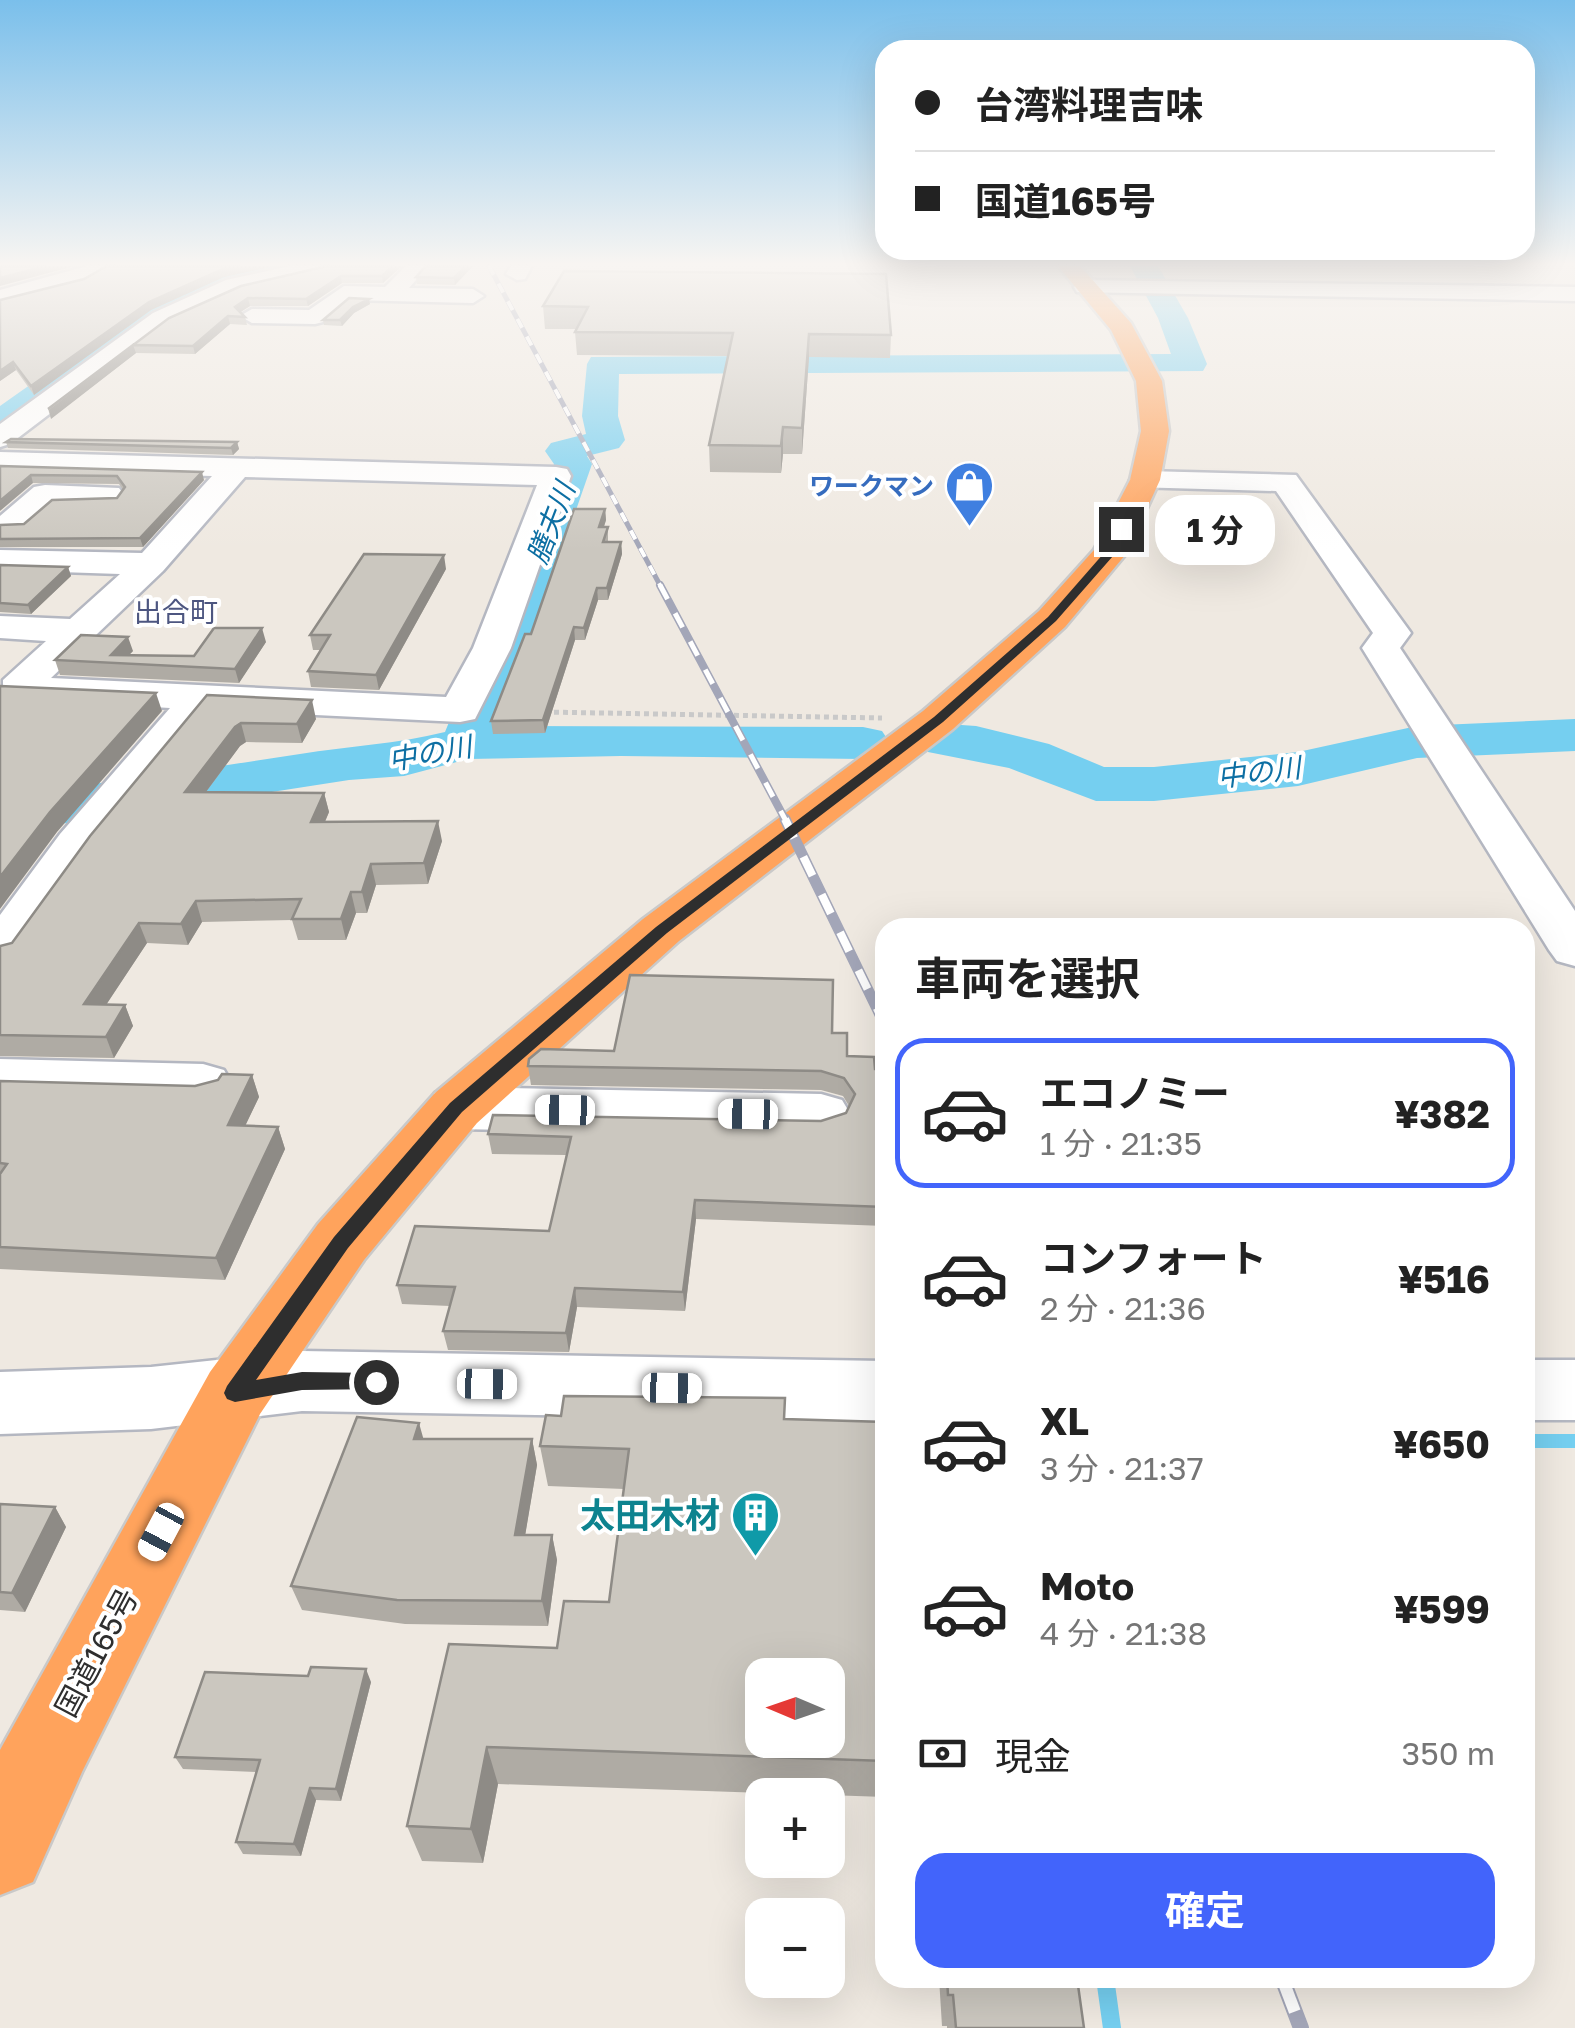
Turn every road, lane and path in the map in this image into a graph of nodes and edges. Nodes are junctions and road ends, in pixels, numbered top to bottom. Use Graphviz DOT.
graph roads {
  1 [pos="104,361"];
  2 [pos="1139,361"];
  3 [pos="0,438"];
  4 [pos="0,461"];
  5 [pos="237,467"];
  6 [pos="1145,480"];
  7 [pos="158,511"];
  8 [pos="4,514"];
  9 [pos="0,560"];
  10 [pos="151,564"];
  11 [pos="0,627"];
  12 [pos="78,631"];
  13 [pos="199,699"];
  14 [pos="526,712"];
  15 [pos="938,720"];
  16 [pos="1575,950"];
  17 [pos="0,951"];
  18 [pos="0,1080"];
  19 [pos="203,1084"];
  20 [pos="456,1108"];
  21 [pos="821,1115"];
  22 [pos="1535,1390"];
  23 [pos="1575,1390"];
  24 [pos="875,1391"];
  25 [pos="235,1393"];
  26 [pos="0,1403"];
  27 [pos="0,1849"];
  1 -- 3 [label="street"];
  2 -- 6 [label="highway, 国道165号"];
  4 -- 5 [label="street"];
  5 -- 7 [label="street"];
  5 -- 13 [label="street"];
  6 -- 15 [label="highway, 国道165号"];
  6 -- 16 [label="street"];
  7 -- 8 [label="street"];
  7 -- 8 [label="street"];
  7 -- 10 [label="street"];
  9 -- 10 [label="street"];
  10 -- 12 [label="street"];
  11 -- 12 [label="street"];
  12 -- 13 [label="street"];
  13 -- 17 [label="street"];
  14 -- 15 [label="path"];
  15 -- 20 [label="highway, 国道165号"];
  18 -- 19 [label="street"];
  20 -- 21 [label="street"];
  20 -- 25 [label="highway, 国道165号"];
  22 -- 23 [label="street"];
  24 -- 25 [label="street"];
  25 -- 26 [label="street"];
  25 -- 27 [label="highway, 国道165号"];
}
